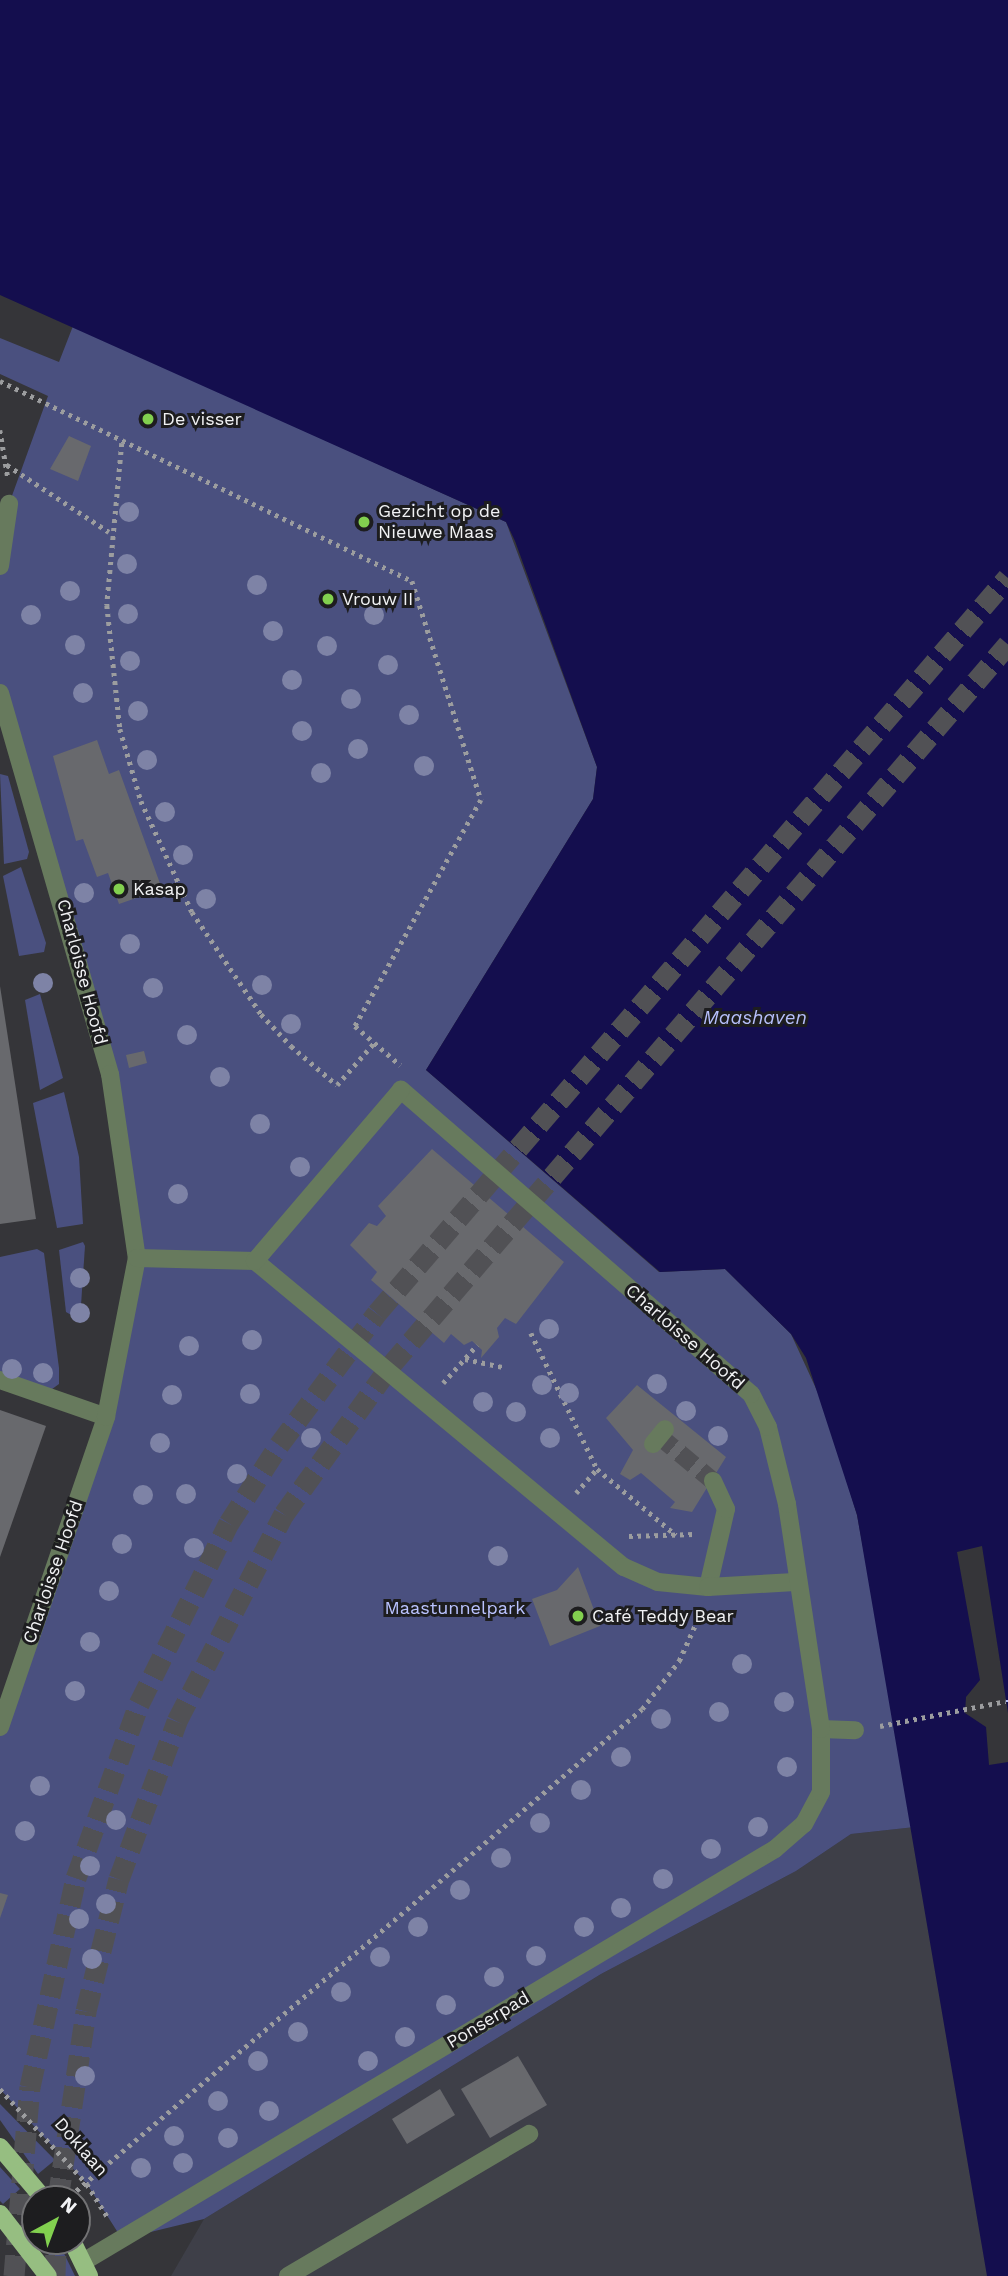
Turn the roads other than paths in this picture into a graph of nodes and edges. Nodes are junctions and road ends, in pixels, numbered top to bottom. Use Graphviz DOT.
graph roads {
  1 [pos="9,504"];
  2 [pos="0,566"];
  3 [pos="0,693"];
  4 [pos="137,1258"];
  5 [pos="255,1261"];
  6 [pos="0,1380"];
  7 [pos="106,1417"];
  8 [pos="665,1429"];
  9 [pos="653,1444"];
  10 [pos="713,1481"];
  11 [pos="795,1582"];
  12 [pos="708,1587"];
  13 [pos="0,1727"];
  14 [pos="821,1729"];
  15 [pos="855,1730"];
  16 [pos="529,2134"];
  17 [pos="0,2147"];
  18 [pos="32,2185"];
  19 [pos="0,2214"];
  20 [pos="86,2269"];
  21 [pos="48,2276"];
  22 [pos="288,2276"];
  1 -- 2 [label="street"];
  3 -- 4 [label="street, Charloisse Hoofd"];
  4 -- 5 [label="street"];
  4 -- 7 [label="street, Charloisse Hoofd"];
  5 -- 11 [label="street, Charloisse Hoofd"];
  5 -- 12 [label="street"];
  6 -- 7 [label="street"];
  7 -- 13 [label="street, Charloisse Hoofd"];
  8 -- 9 [label="street"];
  10 -- 12 [label="street"];
  11 -- 12 [label="street"];
  11 -- 14 [label="street, Ponserpad"];
  14 -- 15 [label="street"];
  14 -- 20 [label="street, Ponserpad"];
  16 -- 22 [label="street"];
  17 -- 18 [label="main road"];
  19 -- 21 [label="main road"];
}
